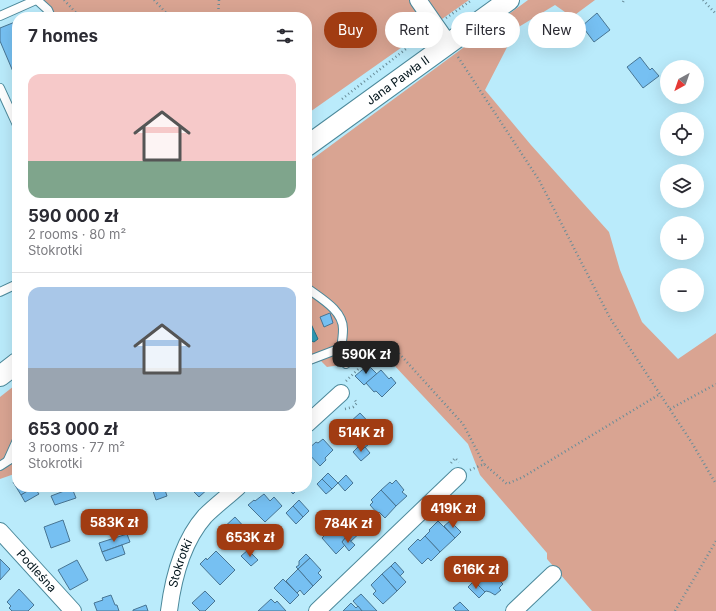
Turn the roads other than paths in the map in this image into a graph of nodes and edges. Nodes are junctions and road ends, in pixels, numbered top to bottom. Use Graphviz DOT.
graph roads {
  1 [pos="36,0"];
  2 [pos="418,0"];
  3 [pos="508,0"];
  4 [pos="49,12"];
  5 [pos="0,16"];
  6 [pos="448,43"];
  7 [pos="0,88"];
  8 [pos="12,112"];
  9 [pos="312,142"];
  10 [pos="12,286"];
  11 [pos="0,292"];
  12 [pos="312,292"];
  13 [pos="341,348"];
  14 [pos="312,359"];
  15 [pos="346,364"];
  16 [pos="12,367"];
  17 [pos="0,376"];
  18 [pos="341,393"];
  19 [pos="312,419"];
  20 [pos="12,451"];
  21 [pos="12,458"];
  22 [pos="8,460"];
  23 [pos="0,466"];
  24 [pos="458,476"];
  25 [pos="232,492"];
  26 [pos="0,531"];
  27 [pos="553,574"];
  28 [pos="72,611"];
  29 [pos="169,611"];
  30 [pos="317,611"];
  31 [pos="514,611"];
  1 -- 4 [label="lane"];
  1 -- 5 [label="lane"];
  2 -- 6 [label="street"];
  3 -- 6 [label="street, Jana Pawła II"];
  6 -- 9 [label="street, Jana Pawła II"];
  7 -- 8 [label="lane"];
  10 -- 11 [label="lane"];
  12 -- 13 [label="lane"];
  13 -- 14 [label="lane"];
  13 -- 15 [label="lane"];
  16 -- 17 [label="street"];
  18 -- 19 [label="street"];
  20 -- 22 [label="lane"];
  21 -- 22 [label="lane"];
  22 -- 23 [label="lane"];
  24 -- 30 [label="street"];
  25 -- 29 [label="street, Stokrotki"];
  26 -- 28 [label="street, Podleśna"];
  27 -- 31 [label="street"];
}
